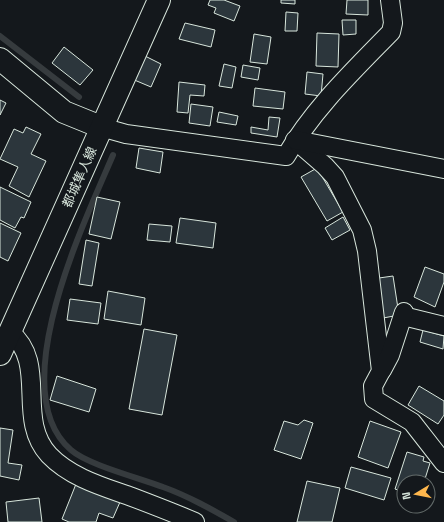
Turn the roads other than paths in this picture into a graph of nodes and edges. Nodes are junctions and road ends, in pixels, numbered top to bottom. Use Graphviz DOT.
graph roads {
  1 [pos="159,0"];
  2 [pos="390,0"];
  3 [pos="0,59"];
  4 [pos="101,127"];
  5 [pos="296,140"];
  6 [pos="444,169"];
  7 [pos="444,326"];
  8 [pos="10,332"];
  9 [pos="0,354"];
  10 [pos="381,371"];
  11 [pos="444,463"];
  12 [pos="195,522"];
  1 -- 4 [label="main road, 都城隼人線"];
  2 -- 5 [label="street"];
  3 -- 4 [label="main road"];
  4 -- 5 [label="street"];
  4 -- 8 [label="main road, 都城隼人線"];
  5 -- 6 [label="street"];
  5 -- 10 [label="street"];
  7 -- 10 [label="street"];
  8 -- 9 [label="main road, 都城隼人線"];
  8 -- 12 [label="street"];
  10 -- 11 [label="street"];
}
